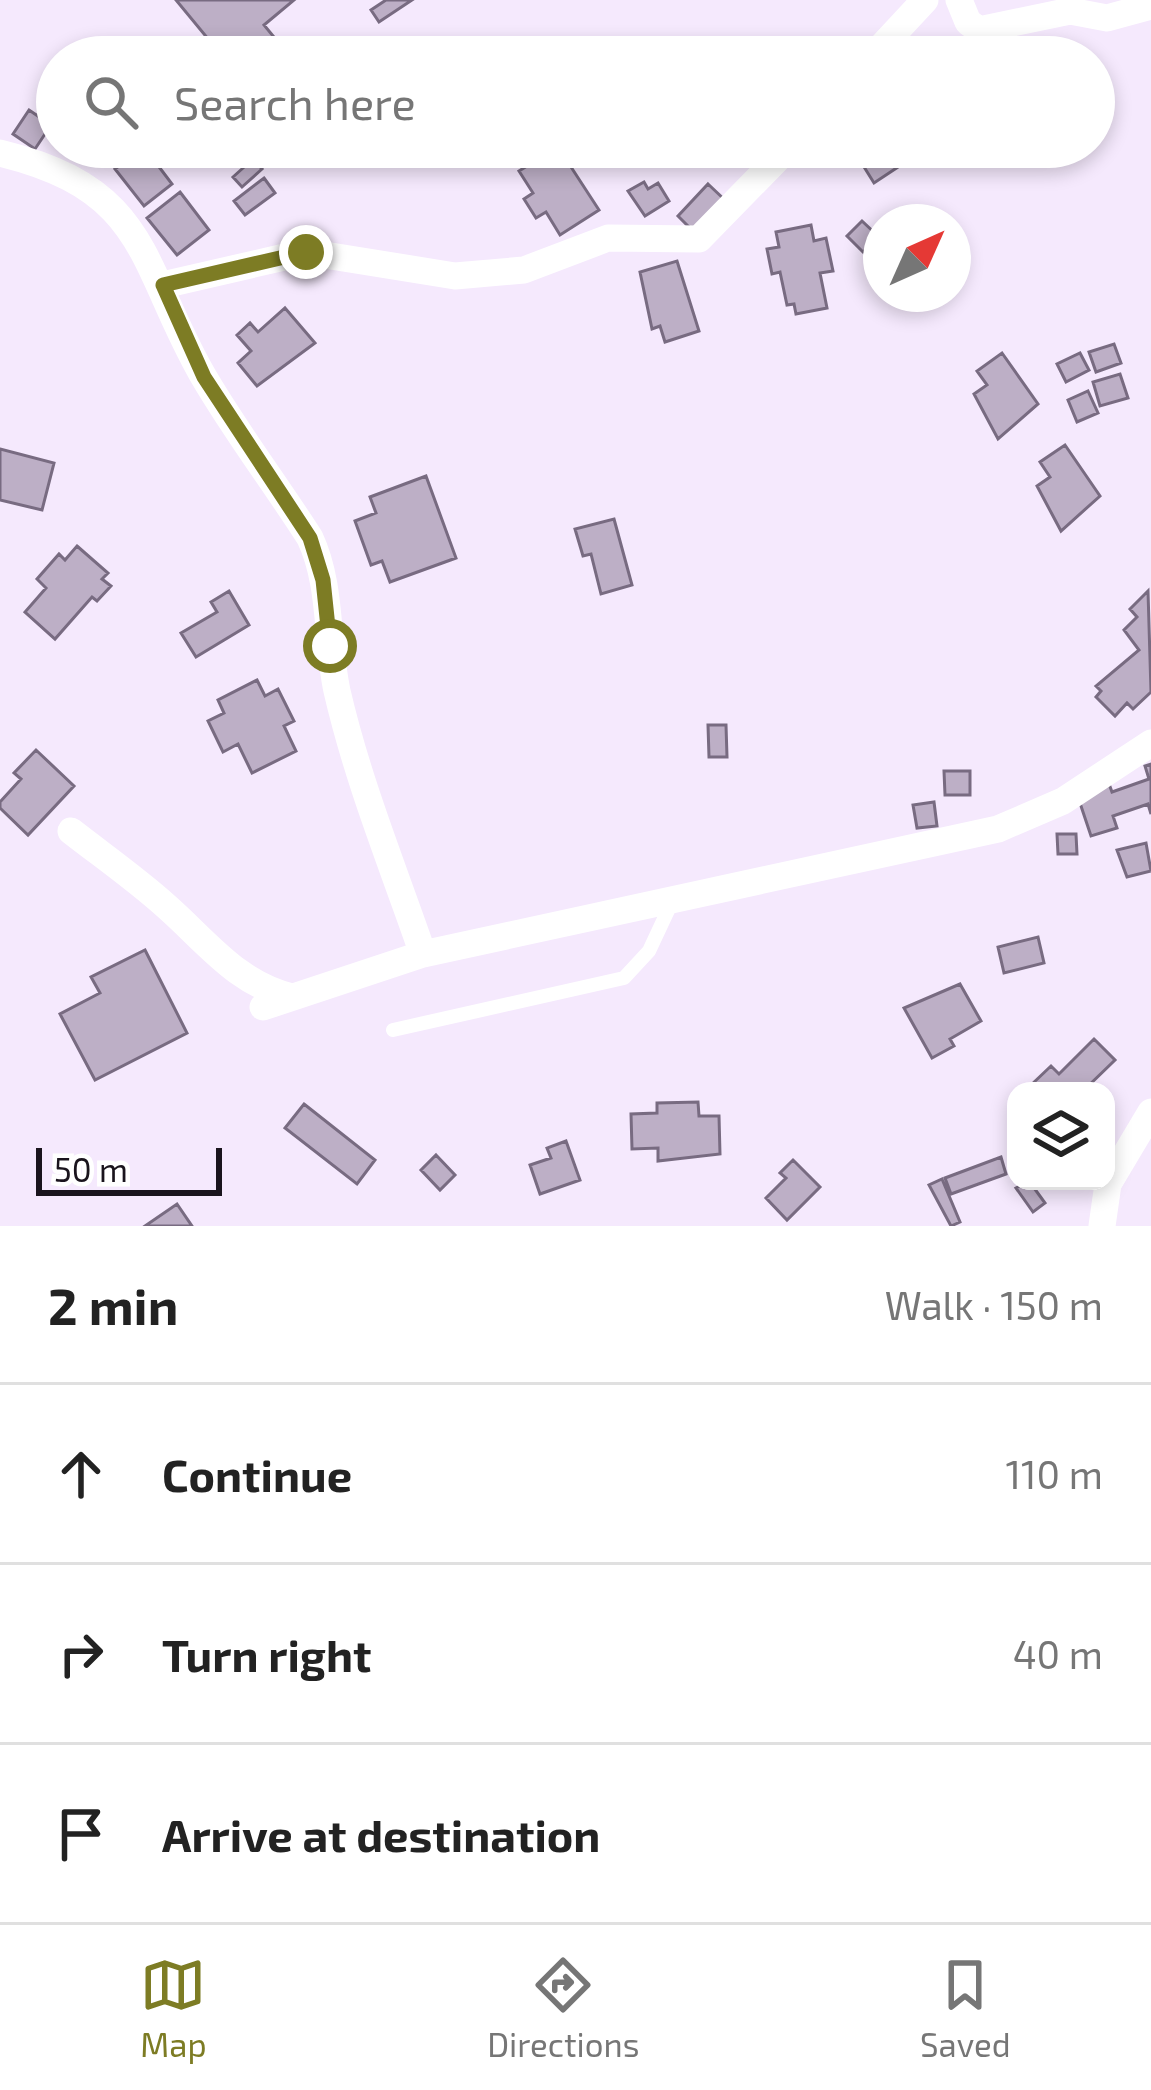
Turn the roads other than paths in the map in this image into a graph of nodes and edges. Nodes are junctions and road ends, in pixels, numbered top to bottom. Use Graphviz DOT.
graph roads {
  1 [pos="925,0"];
  2 [pos="959,0"];
  3 [pos="1151,6"];
  4 [pos="892,36"];
  5 [pos="0,153"];
  6 [pos="36,162"];
  7 [pos="47,168"];
  8 [pos="768,168"];
  9 [pos="163,285"];
  10 [pos="1151,743"];
  11 [pos="71,831"];
  12 [pos="671,904"];
  13 [pos="423,954"];
  14 [pos="292,997"];
  15 [pos="263,1007"];
  16 [pos="393,1030"];
  17 [pos="1151,1112"];
  18 [pos="1102,1226"];
  1 -- 4 [label="street"];
  2 -- 3 [label="street"];
  5 -- 6 [label="street"];
  7 -- 9 [label="street"];
  8 -- 9 [label="street"];
  9 -- 13 [label="street"];
  10 -- 12 [label="street"];
  11 -- 14 [label="street"];
  12 -- 13 [label="street"];
  12 -- 16 [label="lane"];
  13 -- 14 [label="street"];
  14 -- 15 [label="street"];
  17 -- 18 [label="street"];
}
